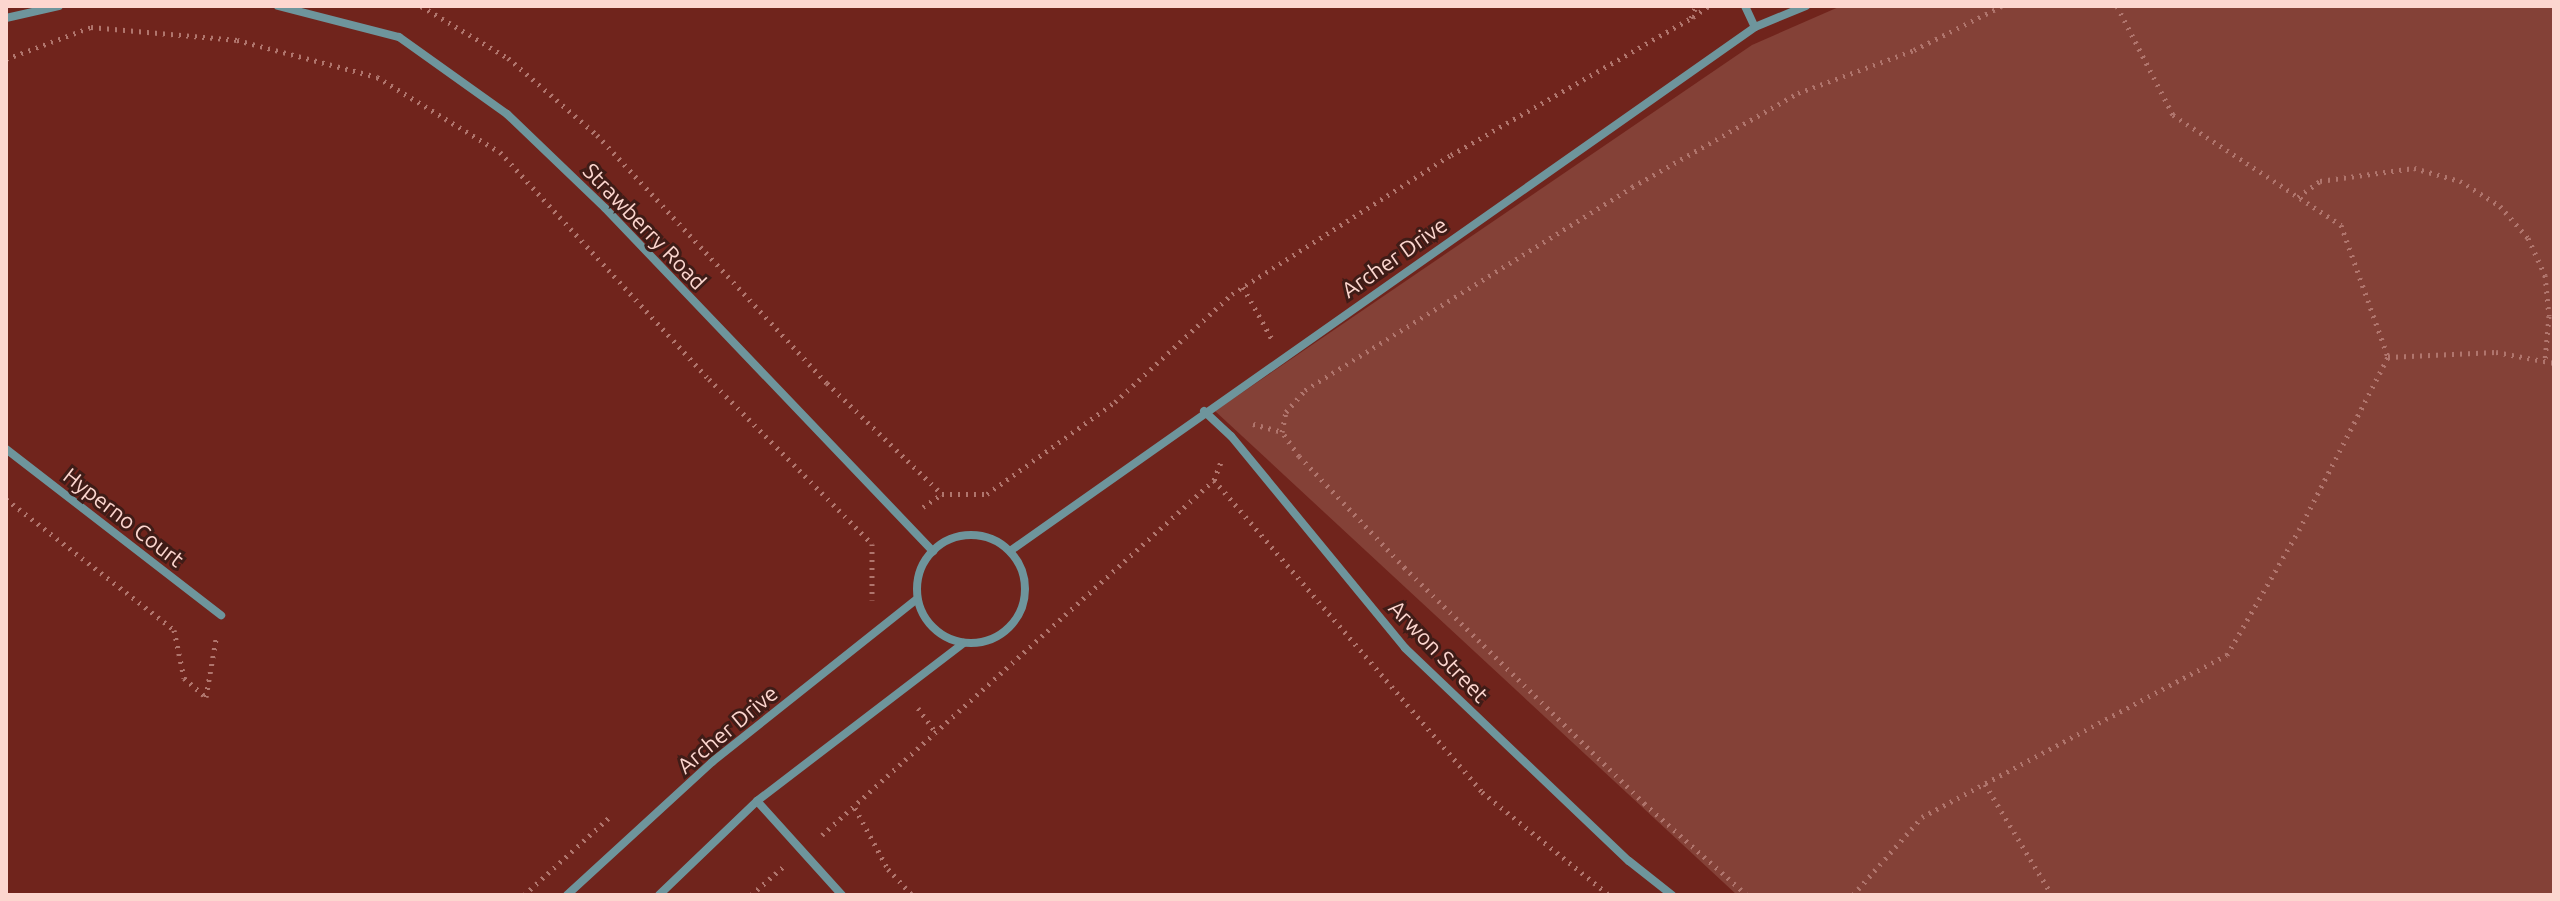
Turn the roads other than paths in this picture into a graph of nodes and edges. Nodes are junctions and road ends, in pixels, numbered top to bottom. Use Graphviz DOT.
graph roads {
  1 [pos="59,6"];
  2 [pos="278,6"];
  3 [pos="1745,6"];
  4 [pos="1806,6"];
  5 [pos="6,18"];
  6 [pos="1755,27"];
  7 [pos="1204,411"];
  8 [pos="6,449"];
  9 [pos="933,551"];
  10 [pos="1010,551"];
  11 [pos="917,599"];
  12 [pos="221,615"];
  13 [pos="964,643"];
  14 [pos="757,801"];
  15 [pos="567,895"];
  16 [pos="659,895"];
  17 [pos="842,895"];
  18 [pos="1672,895"];
  1 -- 5 [label="street"];
  2 -- 9 [label="street, Strawberry Road"];
  3 -- 6 [label="street"];
  4 -- 6 [label="street, Archer Drive"];
  6 -- 7 [label="street, Archer Drive"];
  7 -- 10 [label="street, Archer Drive"];
  7 -- 18 [label="street, Arwon Street"];
  8 -- 12 [label="street, Hyperno Court"];
  9 -- 10 [label="street"];
  9 -- 11 [label="street"];
  10 -- 13 [label="street"];
  11 -- 13 [label="street"];
  11 -- 15 [label="street, Archer Drive"];
  13 -- 14 [label="street"];
  14 -- 16 [label="street"];
  14 -- 17 [label="street"];
}
